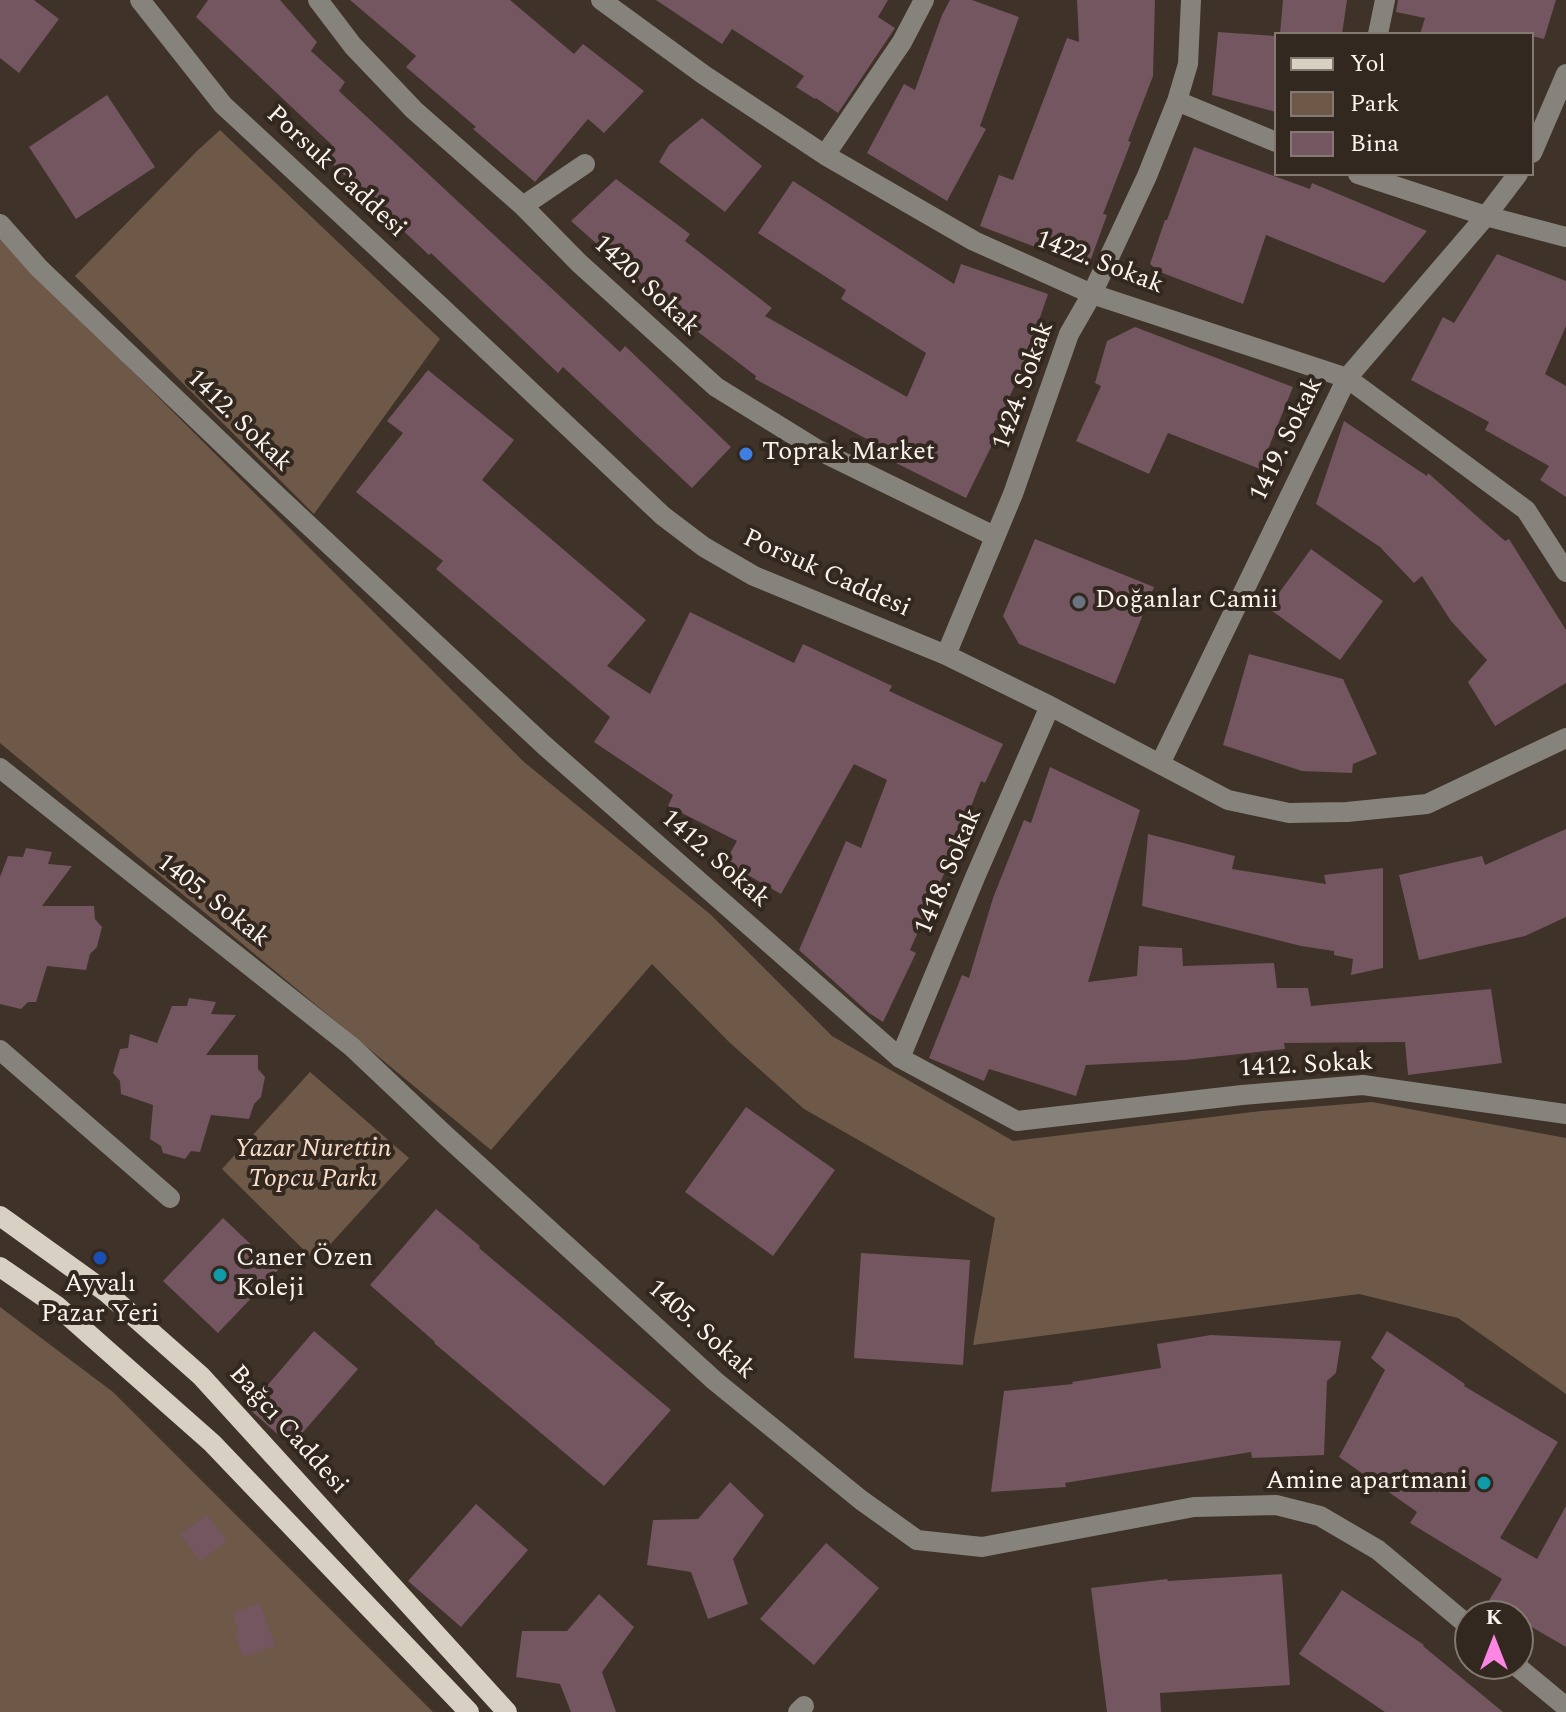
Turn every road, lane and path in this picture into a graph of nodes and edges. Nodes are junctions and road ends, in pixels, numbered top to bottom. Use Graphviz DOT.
graph roads {
  1 [pos="140,0"];
  2 [pos="318,0"];
  3 [pos="601,0"];
  4 [pos="924,0"];
  5 [pos="1191,0"];
  6 [pos="1385,0"];
  7 [pos="1378,32"];
  8 [pos="1566,74"];
  9 [pos="1177,101"];
  10 [pos="1274,141"];
  11 [pos="1534,148"];
  12 [pos="825,155"];
  13 [pos="585,164"];
  14 [pos="1364,176"];
  15 [pos="1516,176"];
  16 [pos="523,206"];
  17 [pos="1486,216"];
  18 [pos="0,224"];
  19 [pos="1566,237"];
  20 [pos="1092,294"];
  21 [pos="1347,378"];
  22 [pos="994,536"];
  23 [pos="1566,572"];
  24 [pos="946,655"];
  25 [pos="1050,706"];
  26 [pos="1566,738"];
  27 [pos="1160,764"];
  28 [pos="0,768"];
  29 [pos="0,1050"];
  30 [pos="900,1058"];
  31 [pos="1566,1114"];
  32 [pos="170,1198"];
  33 [pos="0,1216"];
  34 [pos="0,1267"];
  35 [pos="1454,1614"];
  36 [pos="1533,1680"];
  37 [pos="1566,1707"];
  38 [pos="469,1712"];
  39 [pos="507,1712"];
  1 -- 24 [label="street, Porsuk Caddesi"];
  2 -- 16 [label="street, 1420. Sokak"];
  3 -- 12 [label="street, 1422. Sokak"];
  4 -- 12 [label="street"];
  5 -- 9 [label="street, 1424. Sokak"];
  6 -- 7 [label="street"];
  8 -- 11 [label="street"];
  9 -- 10 [label="street"];
  9 -- 20 [label="street, 1424. Sokak"];
  12 -- 20 [label="street, 1422. Sokak"];
  13 -- 16 [label="street"];
  14 -- 17 [label="street"];
  15 -- 17 [label="street, 1419. Sokak"];
  16 -- 22 [label="street, 1420. Sokak"];
  17 -- 19 [label="street"];
  17 -- 21 [label="street, 1419. Sokak"];
  18 -- 30 [label="street, 1412. Sokak"];
  20 -- 21 [label="street, 1422. Sokak"];
  20 -- 22 [label="street, 1424. Sokak"];
  21 -- 23 [label="street, 1422. Sokak"];
  21 -- 27 [label="street, 1419. Sokak"];
  22 -- 24 [label="street, 1424. Sokak"];
  24 -- 25 [label="street, Porsuk Caddesi"];
  25 -- 27 [label="street, Porsuk Caddesi"];
  25 -- 30 [label="street, 1418. Sokak"];
  26 -- 27 [label="street, Porsuk Caddesi"];
  28 -- 35 [label="street, 1405. Sokak"];
  29 -- 32 [label="street"];
  30 -- 31 [label="street, 1412. Sokak"];
  33 -- 39 [label="main road, Bağcı Caddesi"];
  34 -- 38 [label="main road"];
  36 -- 37 [label="street"];
}
